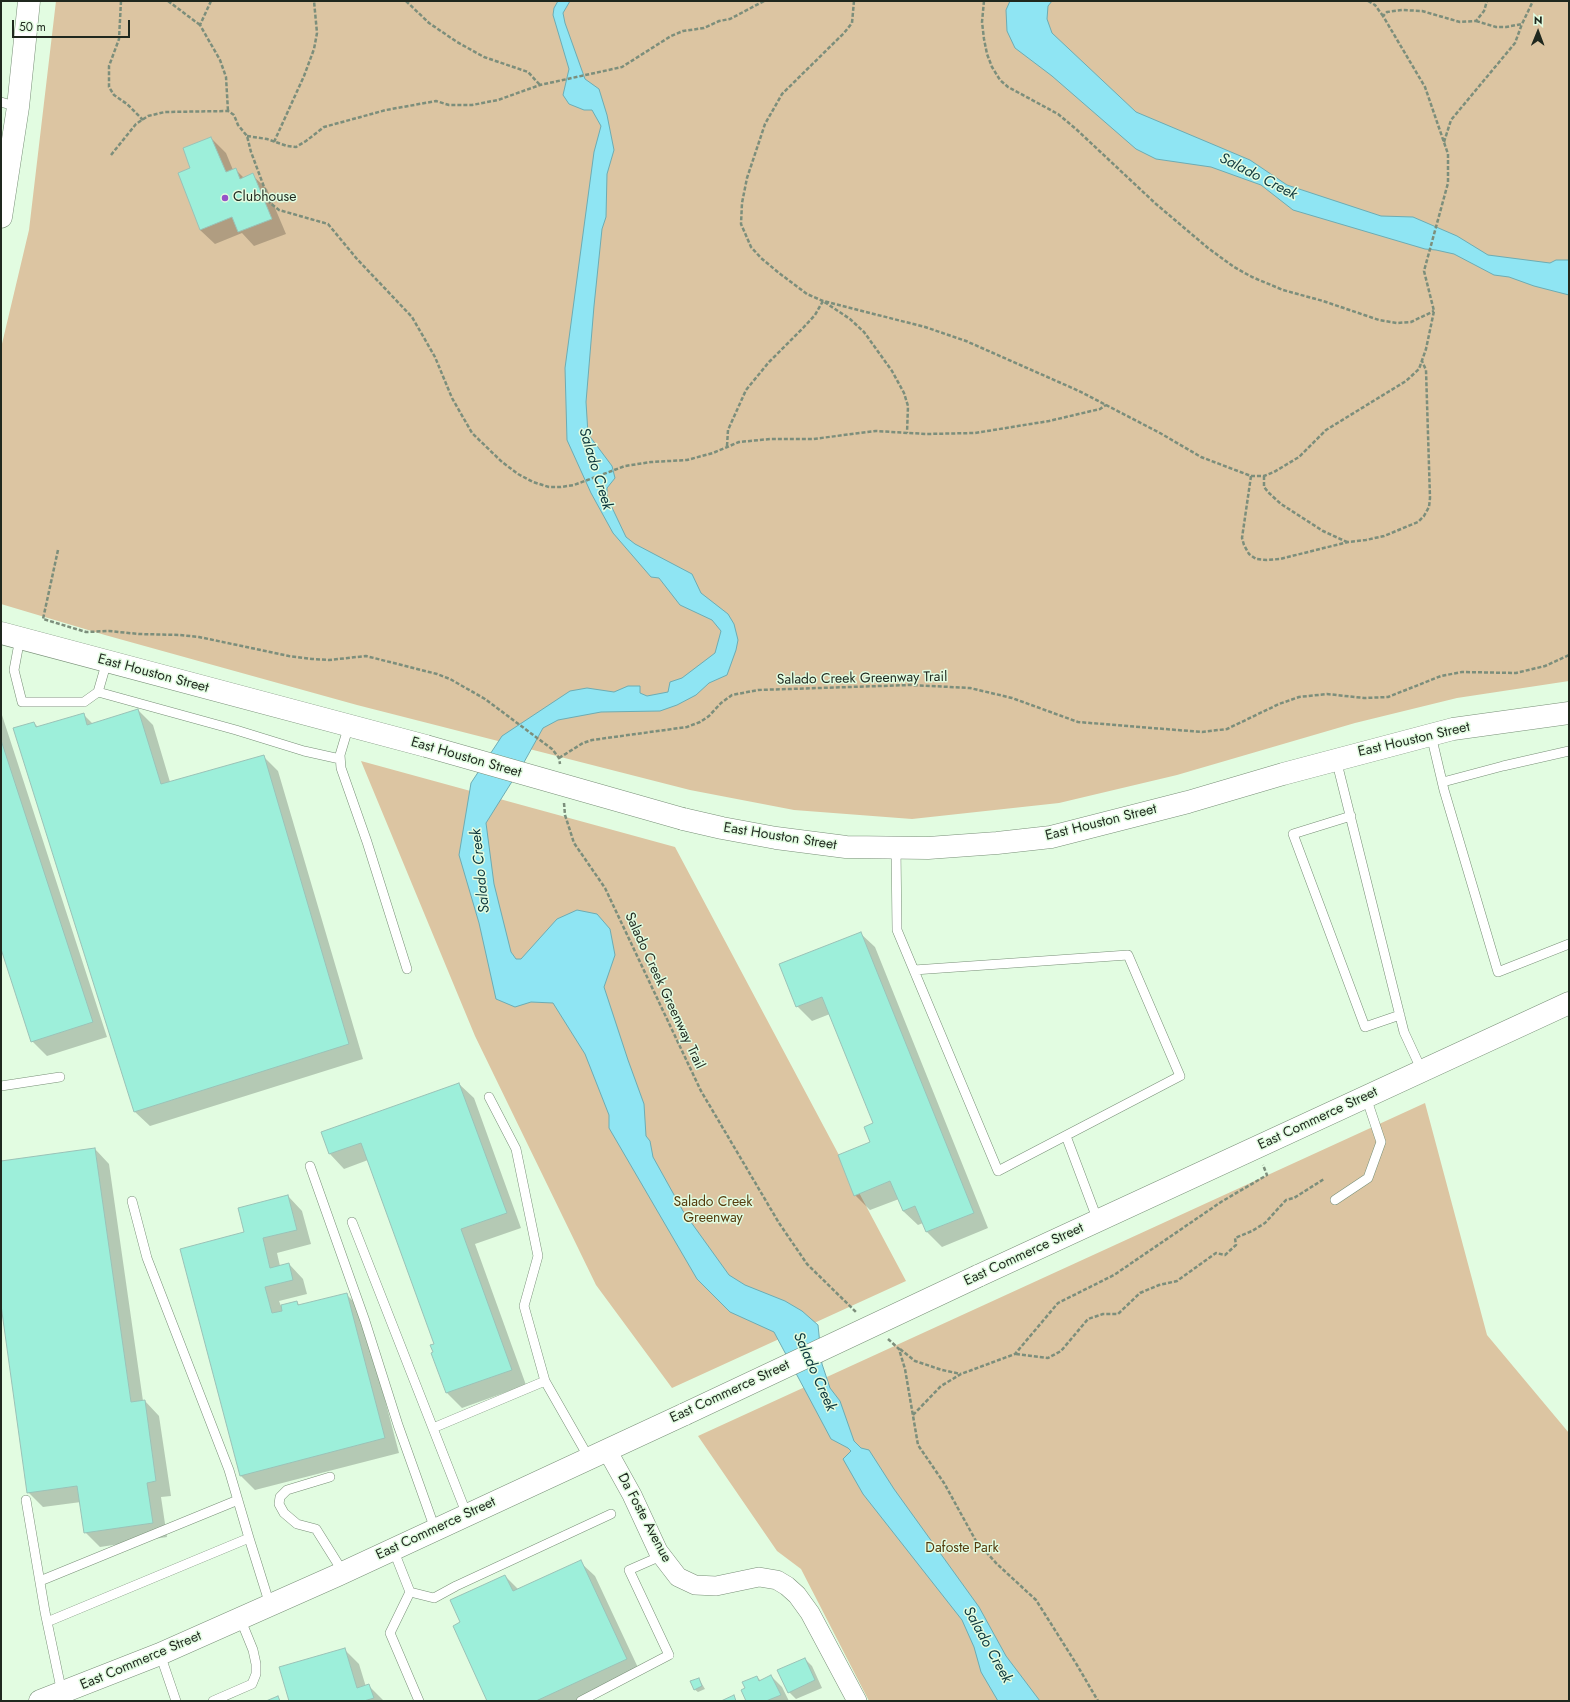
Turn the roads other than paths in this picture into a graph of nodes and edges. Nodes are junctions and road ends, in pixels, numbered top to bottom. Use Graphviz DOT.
graph roads {
  1 [pos="29,1"];
  2 [pos="10,105"];
  3 [pos="1,217"];
  4 [pos="10,635"];
  5 [pos="107,661"];
  6 [pos="98,692"];
  7 [pos="1569,712"];
  8 [pos="349,725"];
  9 [pos="1431,735"];
  10 [pos="1569,751"];
  11 [pos="340,758"];
  12 [pos="1336,759"];
  13 [pos="1443,782"];
  14 [pos="1351,816"];
  15 [pos="896,848"];
  16 [pos="1569,944"];
  17 [pos="407,969"];
  18 [pos="914,970"];
  19 [pos="1569,1003"];
  20 [pos="1400,1015"];
  21 [pos="1422,1071"];
  22 [pos="60,1077"];
  23 [pos="1,1086"];
  24 [pos="490,1097"];
  25 [pos="1366,1097"];
  26 [pos="1066,1136"];
  27 [pos="310,1166"];
  28 [pos="1335,1200"];
  29 [pos="132,1201"];
  30 [pos="1098,1221"];
  31 [pos="352,1222"];
  32 [pos="545,1381"];
  33 [pos="433,1428"];
  34 [pos="598,1454"];
  35 [pos="330,1477"];
  36 [pos="26,1500"];
  37 [pos="238,1500"];
  38 [pos="611,1514"];
  39 [pos="467,1515"];
  40 [pos="435,1529"];
  41 [pos="249,1538"];
  42 [pos="393,1549"];
  43 [pos="661,1556"];
  44 [pos="343,1572"];
  45 [pos="40,1581"];
  46 [pos="410,1592"];
  47 [pos="270,1605"];
  48 [pos="240,1618"];
  49 [pos="47,1622"];
  50 [pos="160,1654"];
  51 [pos="62,1693"];
  52 [pos="40,1701"];
  53 [pos="176,1701"];
  54 [pos="213,1701"];
  55 [pos="419,1701"];
  56 [pos="580,1701"];
  57 [pos="857,1701"];
  1 -- 2 [label="main road"];
  2 -- 3 [label="main road"];
  4 -- 5 [label="main road, East Houston Street"];
  4 -- 6 [label="lane"];
  5 -- 6 [label="lane"];
  5 -- 8 [label="main road, East Houston Street"];
  6 -- 11 [label="lane"];
  7 -- 9 [label="main road, East Houston Street"];
  8 -- 11 [label="lane"];
  8 -- 15 [label="main road, East Houston Street, bridge"];
  9 -- 12 [label="main road, East Houston Street"];
  9 -- 13 [label="lane"];
  10 -- 13 [label="lane"];
  11 -- 17 [label="lane"];
  12 -- 14 [label="lane"];
  12 -- 15 [label="main road, East Houston Street"];
  13 -- 16 [label="lane"];
  14 -- 20 [label="lane"];
  14 -- 20 [label="lane"];
  15 -- 18 [label="lane"];
  18 -- 26 [label="lane"];
  18 -- 26 [label="lane"];
  19 -- 21 [label="main road, East Commerce Street"];
  20 -- 21 [label="lane"];
  21 -- 25 [label="main road, East Commerce Street"];
  22 -- 23 [label="lane"];
  24 -- 32 [label="lane"];
  25 -- 28 [label="lane"];
  25 -- 30 [label="main road, East Commerce Street"];
  26 -- 30 [label="lane"];
  27 -- 40 [label="lane"];
  29 -- 37 [label="lane"];
  30 -- 34 [label="main road, East Commerce Street, bridge"];
  31 -- 33 [label="lane"];
  32 -- 33 [label="lane"];
  32 -- 34 [label="lane"];
  33 -- 39 [label="lane"];
  34 -- 39 [label="main road, East Commerce Street"];
  34 -- 43 [label="street, Da Foste Avenue"];
  35 -- 44 [label="lane"];
  36 -- 45 [label="lane"];
  37 -- 41 [label="lane"];
  37 -- 45 [label="lane"];
  38 -- 46 [label="lane"];
  39 -- 40 [label="main road, East Commerce Street"];
  40 -- 42 [label="main road, East Commerce Street"];
  41 -- 47 [label="lane"];
  41 -- 49 [label="lane"];
  42 -- 44 [label="main road, East Commerce Street"];
  42 -- 46 [label="lane"];
  43 -- 56 [label="lane"];
  43 -- 57 [label="street, Da Foste Avenue"];
  44 -- 47 [label="main road, East Commerce Street"];
  45 -- 49 [label="lane"];
  46 -- 55 [label="lane"];
  47 -- 48 [label="main road, East Commerce Street"];
  48 -- 50 [label="main road, East Commerce Street"];
  48 -- 54 [label="lane"];
  49 -- 51 [label="lane"];
  50 -- 51 [label="main road, East Commerce Street"];
  50 -- 53 [label="lane"];
  51 -- 52 [label="main road, East Commerce Street"];
}
